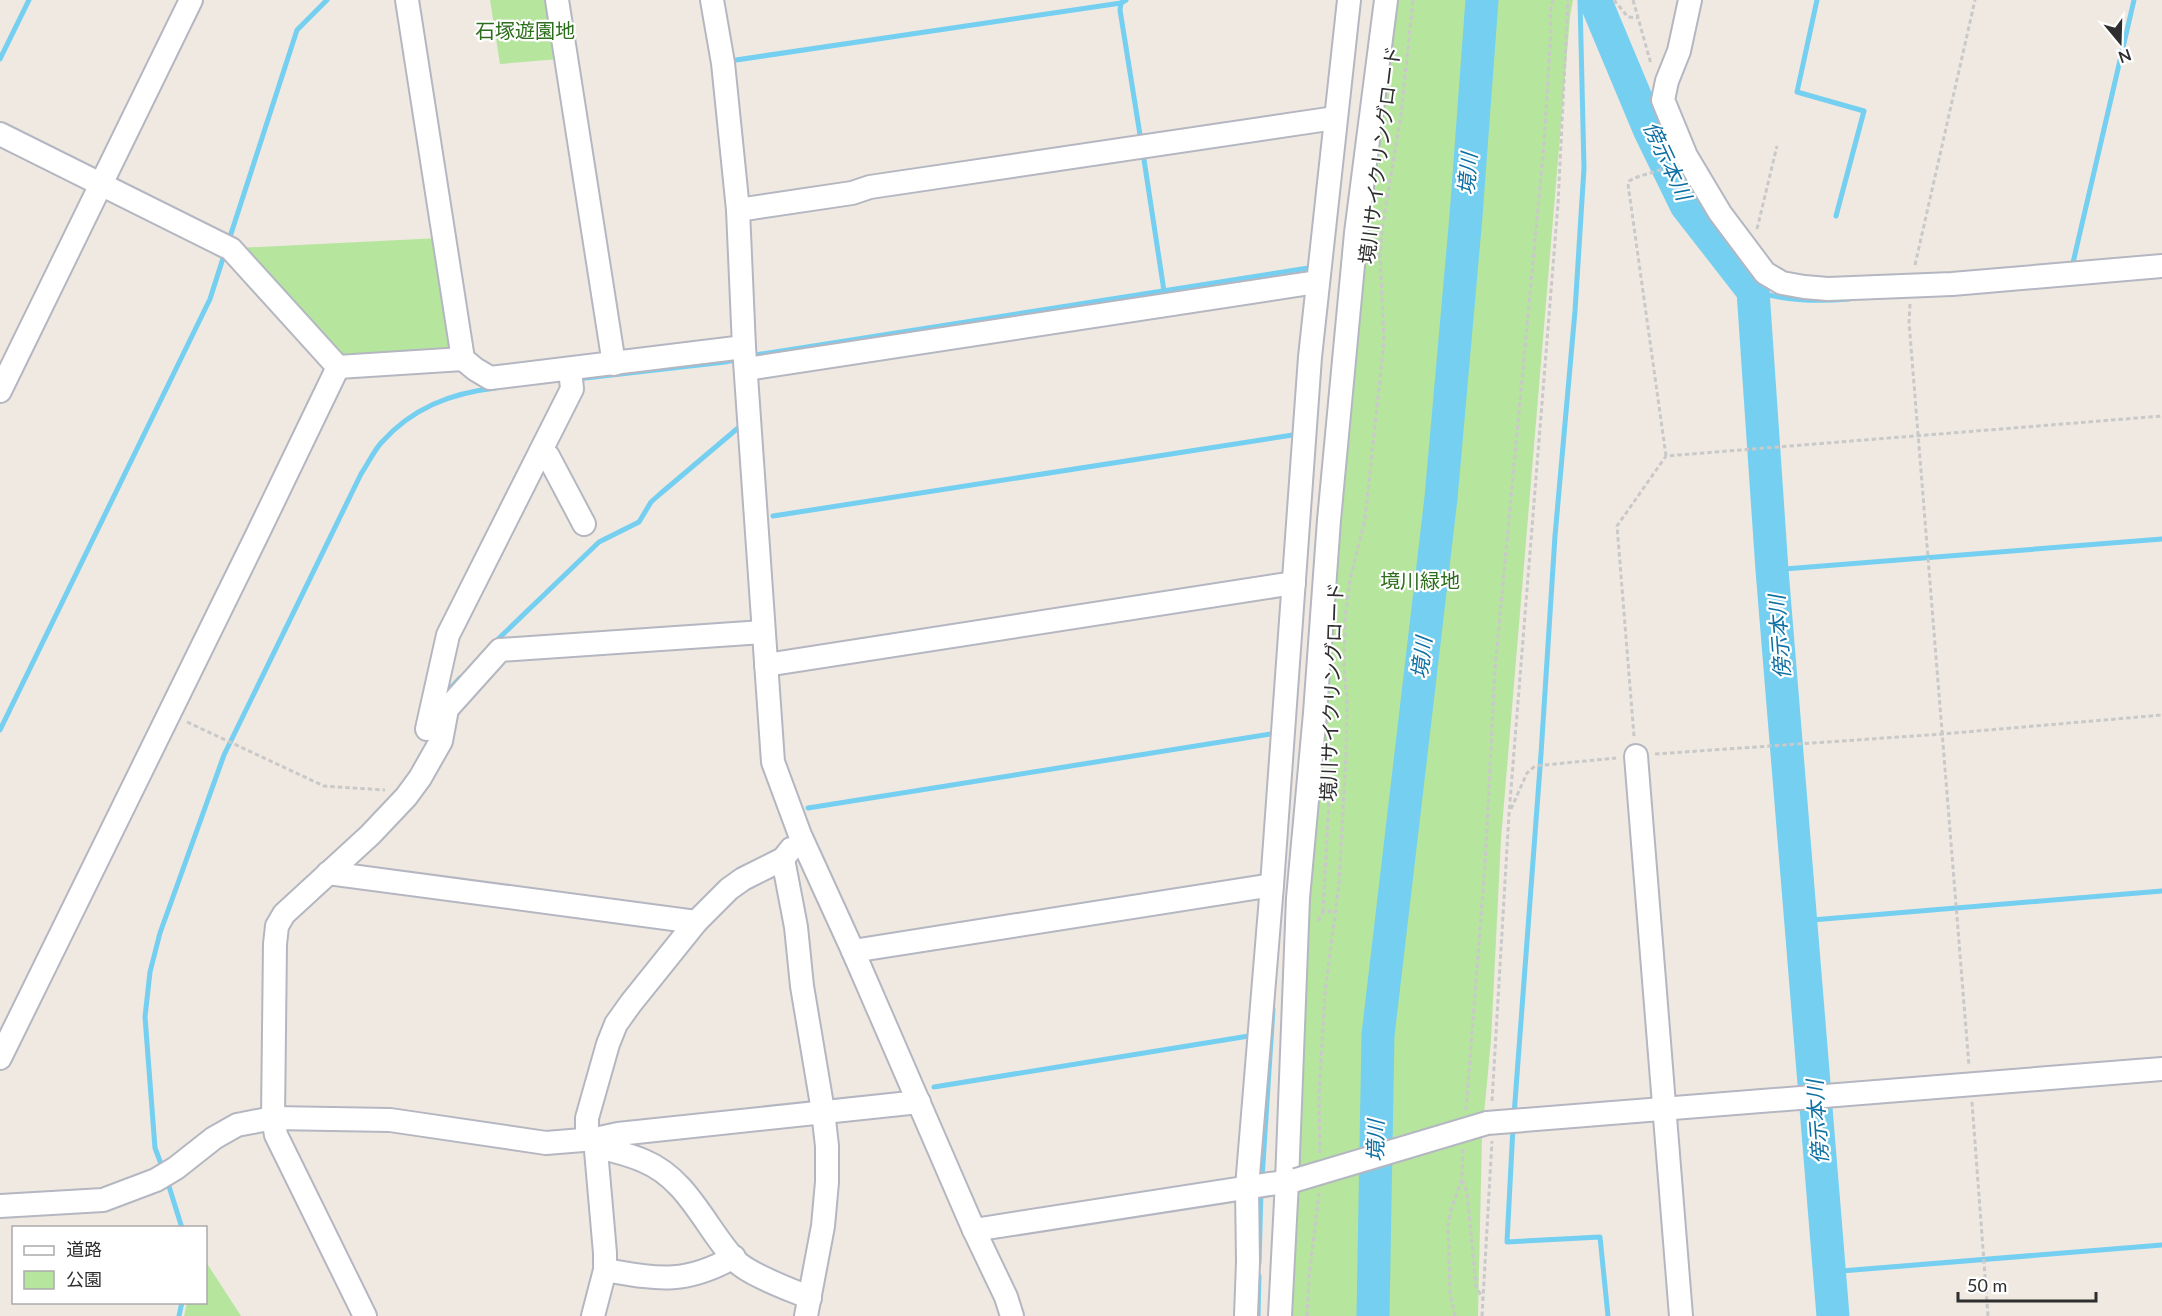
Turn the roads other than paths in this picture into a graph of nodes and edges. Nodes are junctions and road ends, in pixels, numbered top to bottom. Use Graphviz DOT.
graph roads {
  1 [pos="191,0"];
  2 [pos="407,0"];
  3 [pos="557,0"];
  4 [pos="712,0"];
  5 [pos="1349,0"];
  6 [pos="1386,0"];
  7 [pos="1690,0"];
  8 [pos="1335,118"];
  9 [pos="0,134"];
  10 [pos="101,184"];
  11 [pos="738,210"];
  12 [pos="2162,266"];
  13 [pos="1317,282"];
  14 [pos="745,358"];
  15 [pos="463,359"];
  16 [pos="614,364"];
  17 [pos="338,367"];
  18 [pos="570,369"];
  19 [pos="0,392"];
  20 [pos="541,451"];
  21 [pos="584,524"];
  22 [pos="1294,583"];
  23 [pos="763,632"];
  24 [pos="766,665"];
  25 [pos="440,706"];
  26 [pos="1636,756"];
  27 [pos="394,791"];
  28 [pos="800,836"];
  29 [pos="783,859"];
  30 [pos="328,873"];
  31 [pos="1272,885"];
  32 [pos="696,922"];
  33 [pos="853,951"];
  34 [pos="0,1058"];
  35 [pos="2162,1069"];
  36 [pos="919,1102"];
  37 [pos="1665,1108"];
  38 [pos="823,1111"];
  39 [pos="273,1118"];
  40 [pos="592,1142"];
  41 [pos="1286,1181"];
  42 [pos="1247,1187"];
  43 [pos="0,1206"];
  44 [pos="974,1230"];
  45 [pos="734,1257"];
  46 [pos="604,1270"];
  47 [pos="808,1307"];
  48 [pos="365,1316"];
  49 [pos="593,1316"];
  50 [pos="1012,1316"];
  51 [pos="1246,1316"];
  52 [pos="1280,1316"];
  53 [pos="1681,1316"];
  1 -- 10 [label="street"];
  2 -- 15 [label="street"];
  3 -- 16 [label="street"];
  4 -- 11 [label="street"];
  5 -- 8 [label="street"];
  6 -- 41 [label="street"];
  7 -- 12 [label="street"];
  8 -- 11 [label="street"];
  8 -- 13 [label="street"];
  9 -- 10 [label="street"];
  10 -- 17 [label="street"];
  10 -- 19 [label="street"];
  11 -- 14 [label="street"];
  13 -- 14 [label="street"];
  13 -- 22 [label="street"];
  14 -- 16 [label="street"];
  14 -- 23 [label="street"];
  15 -- 17 [label="street"];
  15 -- 18 [label="street"];
  16 -- 18 [label="street"];
  17 -- 34 [label="street"];
  18 -- 20 [label="street"];
  20 -- 21 [label="street"];
  20 -- 25 [label="street"];
  22 -- 24 [label="street"];
  22 -- 31 [label="street"];
  23 -- 24 [label="street"];
  23 -- 25 [label="street"];
  24 -- 28 [label="street"];
  25 -- 27 [label="street"];
  25 -- 30 [label="street"];
  26 -- 37 [label="street"];
  28 -- 29 [label="street"];
  28 -- 33 [label="street"];
  29 -- 32 [label="street"];
  29 -- 38 [label="street"];
  30 -- 32 [label="street"];
  30 -- 39 [label="street"];
  31 -- 33 [label="street"];
  31 -- 42 [label="street"];
  32 -- 40 [label="street"];
  33 -- 36 [label="street"];
  35 -- 37 [label="street"];
  36 -- 38 [label="street"];
  36 -- 44 [label="street"];
  37 -- 41 [label="street, bridge"];
  37 -- 53 [label="street"];
  38 -- 40 [label="street"];
  38 -- 47 [label="street"];
  39 -- 40 [label="street"];
  39 -- 43 [label="street"];
  39 -- 48 [label="street"];
  40 -- 45 [label="street"];
  40 -- 46 [label="street"];
  41 -- 42 [label="street"];
  41 -- 52 [label="street"];
  42 -- 44 [label="street"];
  42 -- 51 [label="street"];
  44 -- 50 [label="street"];
  45 -- 46 [label="street"];
  45 -- 47 [label="street"];
  46 -- 49 [label="street"];
}
